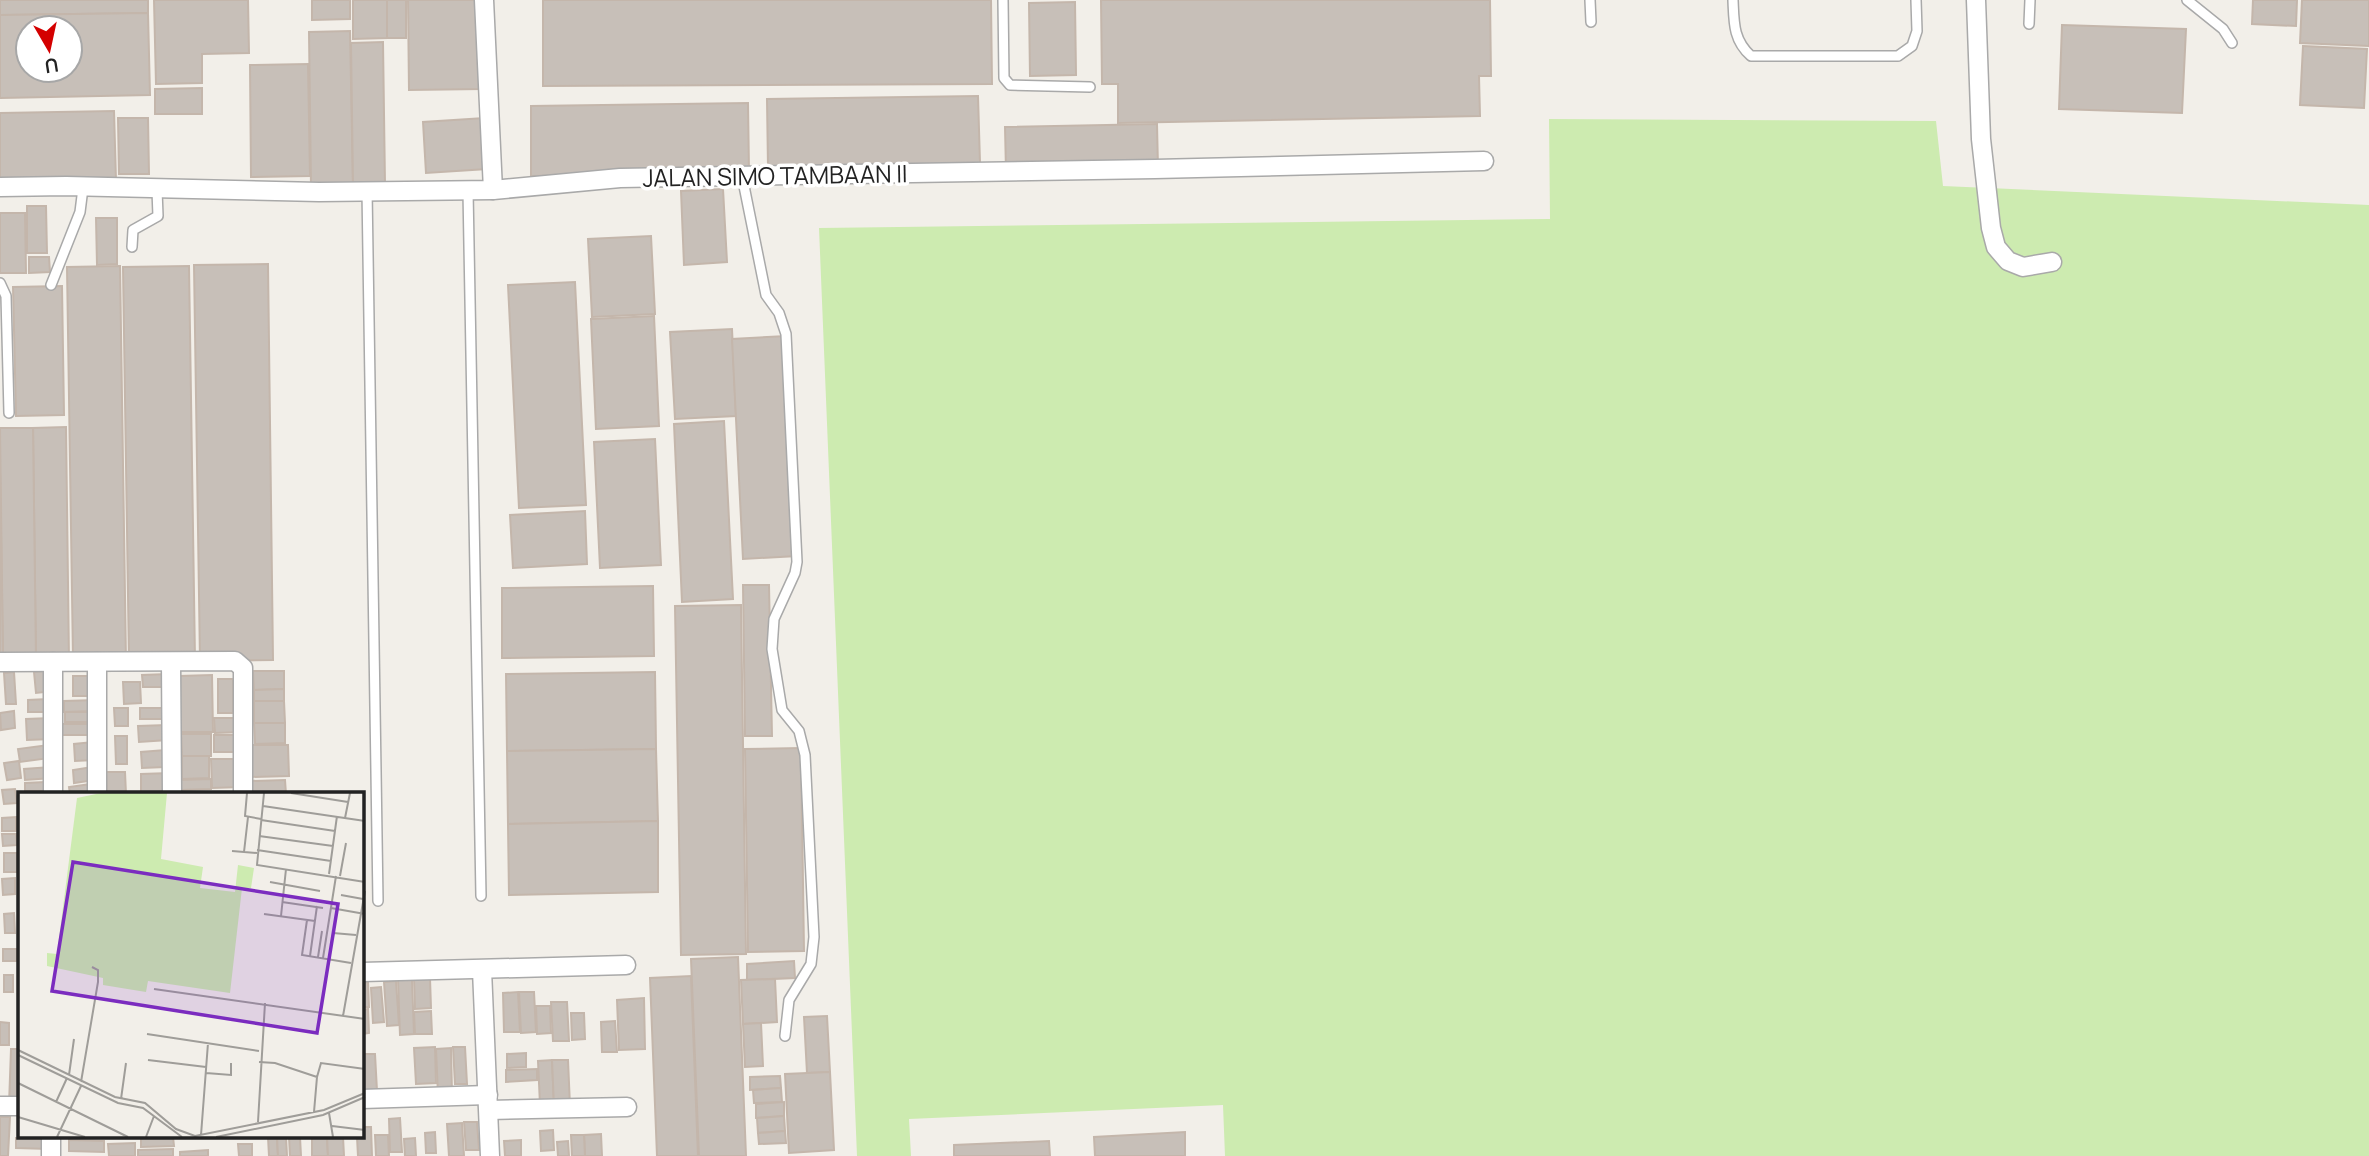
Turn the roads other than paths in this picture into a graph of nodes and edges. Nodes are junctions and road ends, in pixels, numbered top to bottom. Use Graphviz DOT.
graph roads {
  1 [pos="484,0"];
  2 [pos="1003,0"];
  3 [pos="1590,0"];
  4 [pos="1733,0"];
  5 [pos="1916,0"];
  6 [pos="1976,0"];
  7 [pos="2030,0"];
  8 [pos="2187,0"];
  9 [pos="1591,22"];
  10 [pos="2029,24"];
  11 [pos="2232,43"];
  12 [pos="1090,87"];
  13 [pos="1484,161"];
  14 [pos="743,176"];
  15 [pos="0,187"];
  16 [pos="75,187"];
  17 [pos="157,190"];
  18 [pos="367,190"];
  19 [pos="493,190"];
  20 [pos="468,191"];
  21 [pos="132,247"];
  22 [pos="2052,262"];
  23 [pos="0,283"];
  24 [pos="51,285"];
  25 [pos="9,413"];
  26 [pos="0,662"];
  27 [pos="53,662"];
  28 [pos="97,663"];
  29 [pos="171,663"];
  30 [pos="53,792"];
  31 [pos="97,792"];
  32 [pos="172,792"];
  33 [pos="243,792"];
  34 [pos="481,896"];
  35 [pos="378,901"];
  36 [pos="626,965"];
  37 [pos="482,970"];
  38 [pos="364,972"];
  39 [pos="785,1036"];
  40 [pos="364,1100"];
  41 [pos="488,1103"];
  42 [pos="18,1106"];
  43 [pos="0,1107"];
  44 [pos="627,1107"];
  45 [pos="51,1138"];
  46 [pos="51,1156"];
  47 [pos="491,1156"];
  1 -- 19 [label="street"];
  2 -- 12 [label="lane"];
  3 -- 9 [label="lane"];
  4 -- 5 [label="lane"];
  6 -- 22 [label="street"];
  7 -- 10 [label="lane"];
  8 -- 11 [label="lane"];
  13 -- 14 [label="street, JALAN SIMO TAMBAAN II"];
  14 -- 19 [label="street, JALAN SIMO TAMBAAN II"];
  14 -- 39 [label="lane"];
  15 -- 16 [label="street, JALAN SIMO TAMBAAN II"];
  16 -- 17 [label="street, JALAN SIMO TAMBAAN II"];
  16 -- 24 [label="lane"];
  17 -- 18 [label="street, JALAN SIMO TAMBAAN II"];
  17 -- 21 [label="lane"];
  18 -- 20 [label="street, JALAN SIMO TAMBAAN II"];
  18 -- 35 [label="lane"];
  19 -- 20 [label="street, JALAN SIMO TAMBAAN II"];
  20 -- 34 [label="lane"];
  23 -- 25 [label="lane"];
  26 -- 27 [label="street"];
  27 -- 28 [label="street"];
  27 -- 30 [label="street"];
  28 -- 29 [label="street"];
  28 -- 31 [label="street"];
  29 -- 32 [label="street"];
  29 -- 33 [label="street"];
  36 -- 37 [label="street"];
  37 -- 38 [label="street"];
  37 -- 41 [label="street"];
  40 -- 41 [label="street"];
  41 -- 44 [label="street"];
  41 -- 47 [label="street"];
  42 -- 43 [label="street"];
  45 -- 46 [label="street"];
}
